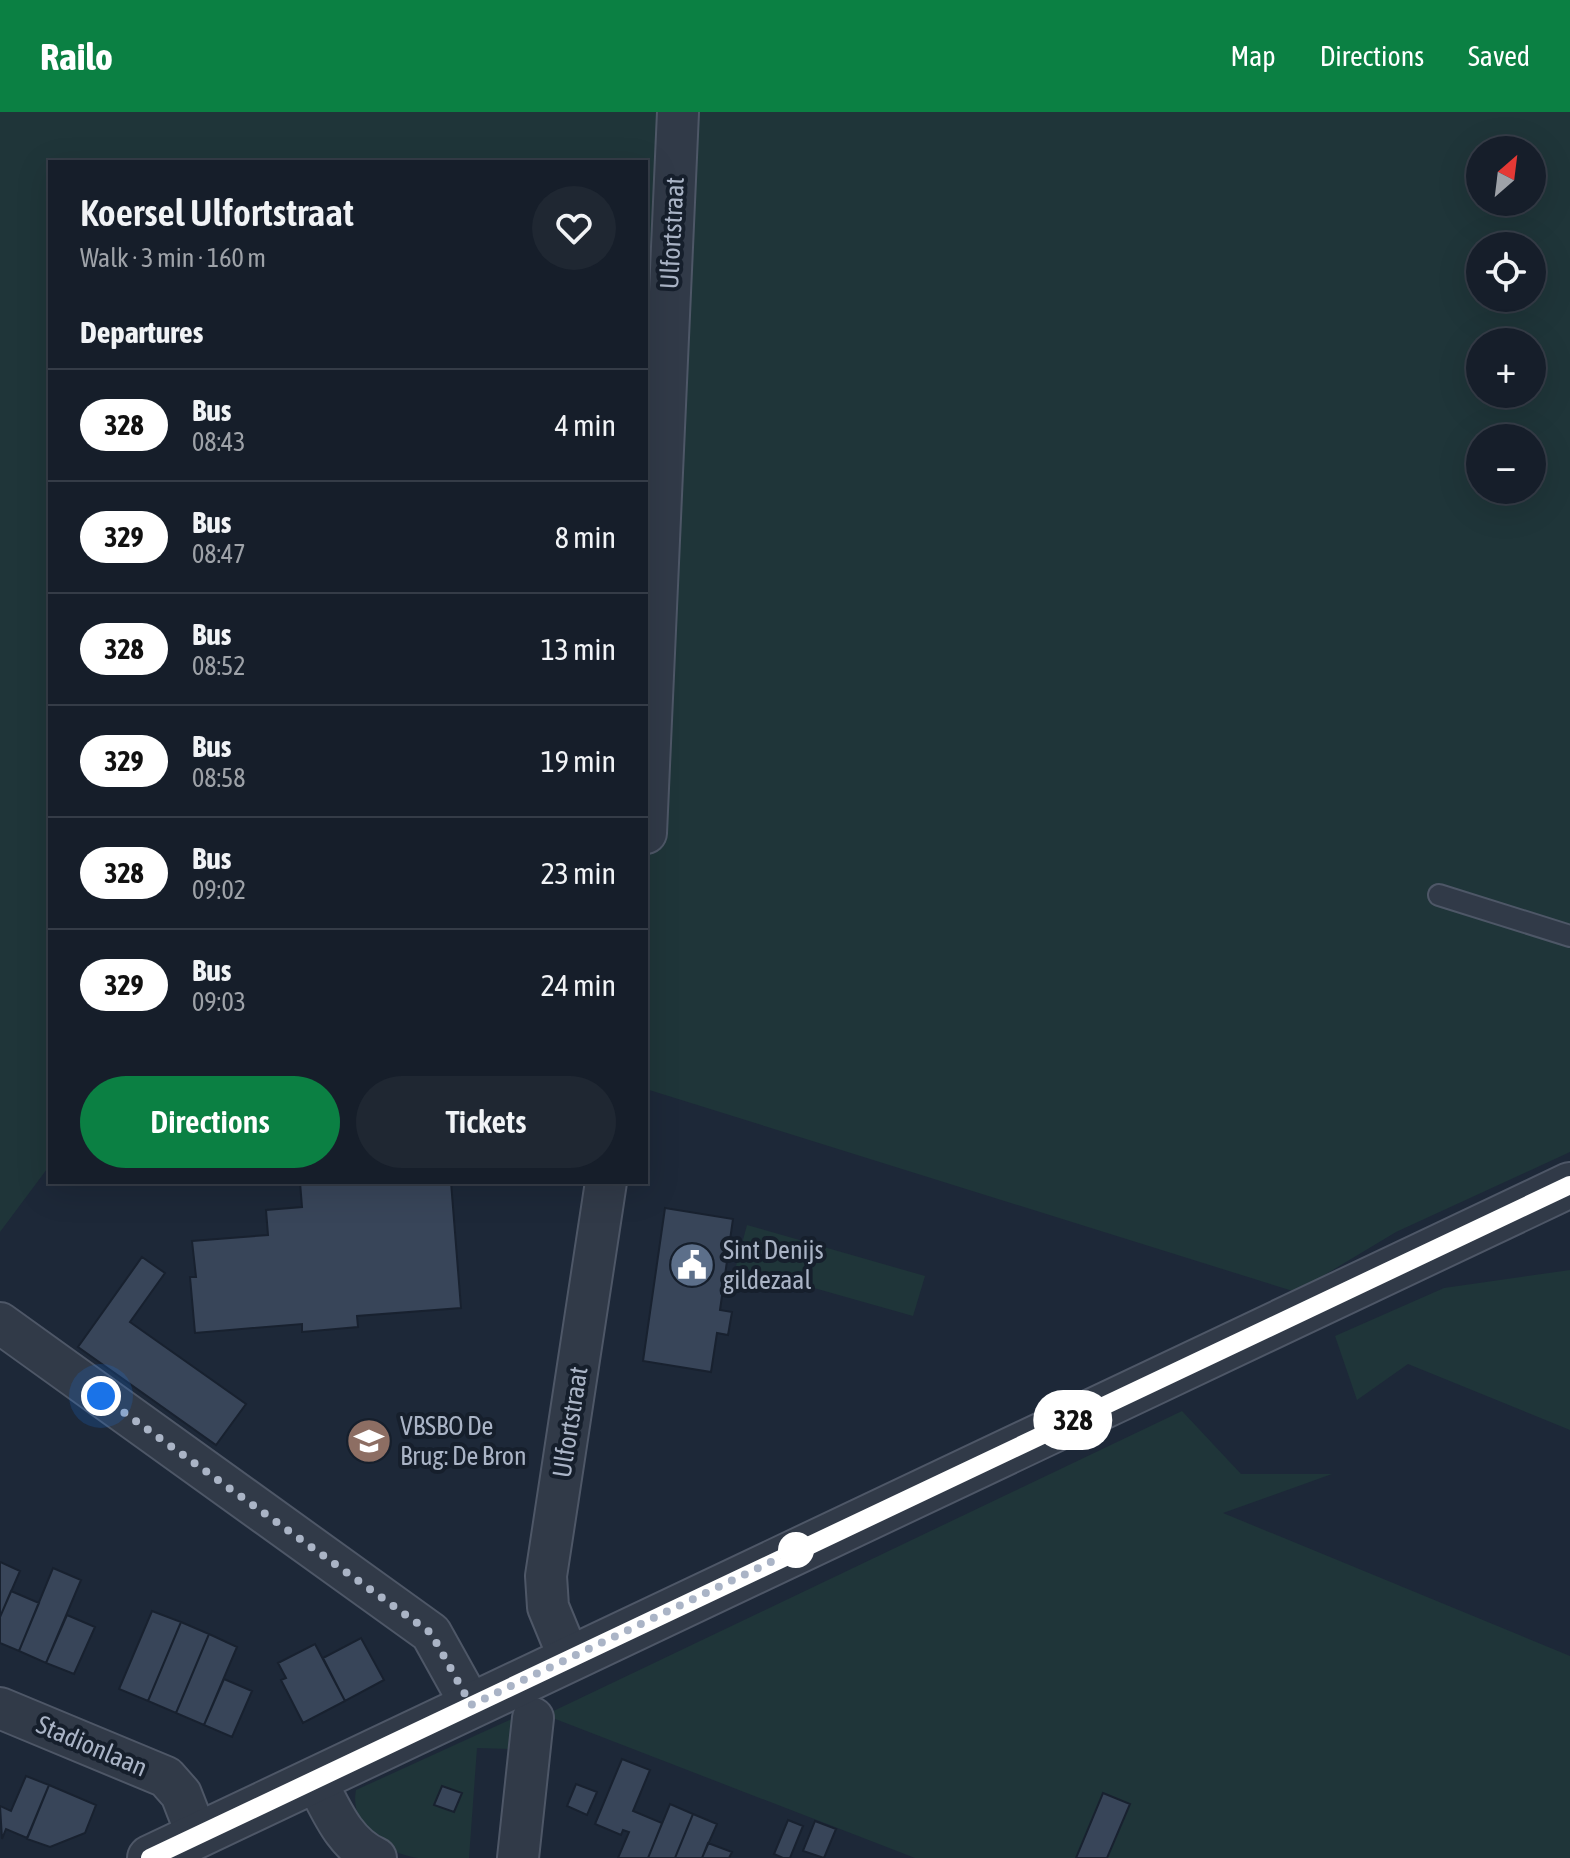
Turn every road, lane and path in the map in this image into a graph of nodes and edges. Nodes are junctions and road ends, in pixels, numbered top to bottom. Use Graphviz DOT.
graph roads {
  1 [pos="678,112"];
  2 [pos="648,788"];
  3 [pos="1439,895"];
  4 [pos="1570,936"];
  5 [pos="606,1184"];
  6 [pos="1570,1185"];
  7 [pos="0,1323"];
  8 [pos="569,1658"];
  9 [pos="471,1705"];
  10 [pos="0,1708"];
  11 [pos="533,1718"];
  12 [pos="316,1781"];
  13 [pos="197,1835"];
  14 [pos="150,1858"];
  15 [pos="376,1858"];
  16 [pos="518,1858"];
  1 -- 2 [label="street, Ulfortstraat"];
  3 -- 4 [label="lane"];
  5 -- 8 [label="street, Ulfortstraat"];
  6 -- 8 [label="street"];
  7 -- 9 [label="street"];
  8 -- 9 [label="street"];
  9 -- 12 [label="street"];
  10 -- 13 [label="street, Stadionlaan"];
  11 -- 16 [label="street"];
  12 -- 13 [label="street"];
  12 -- 15 [label="street"];
  13 -- 14 [label="street"];
}
